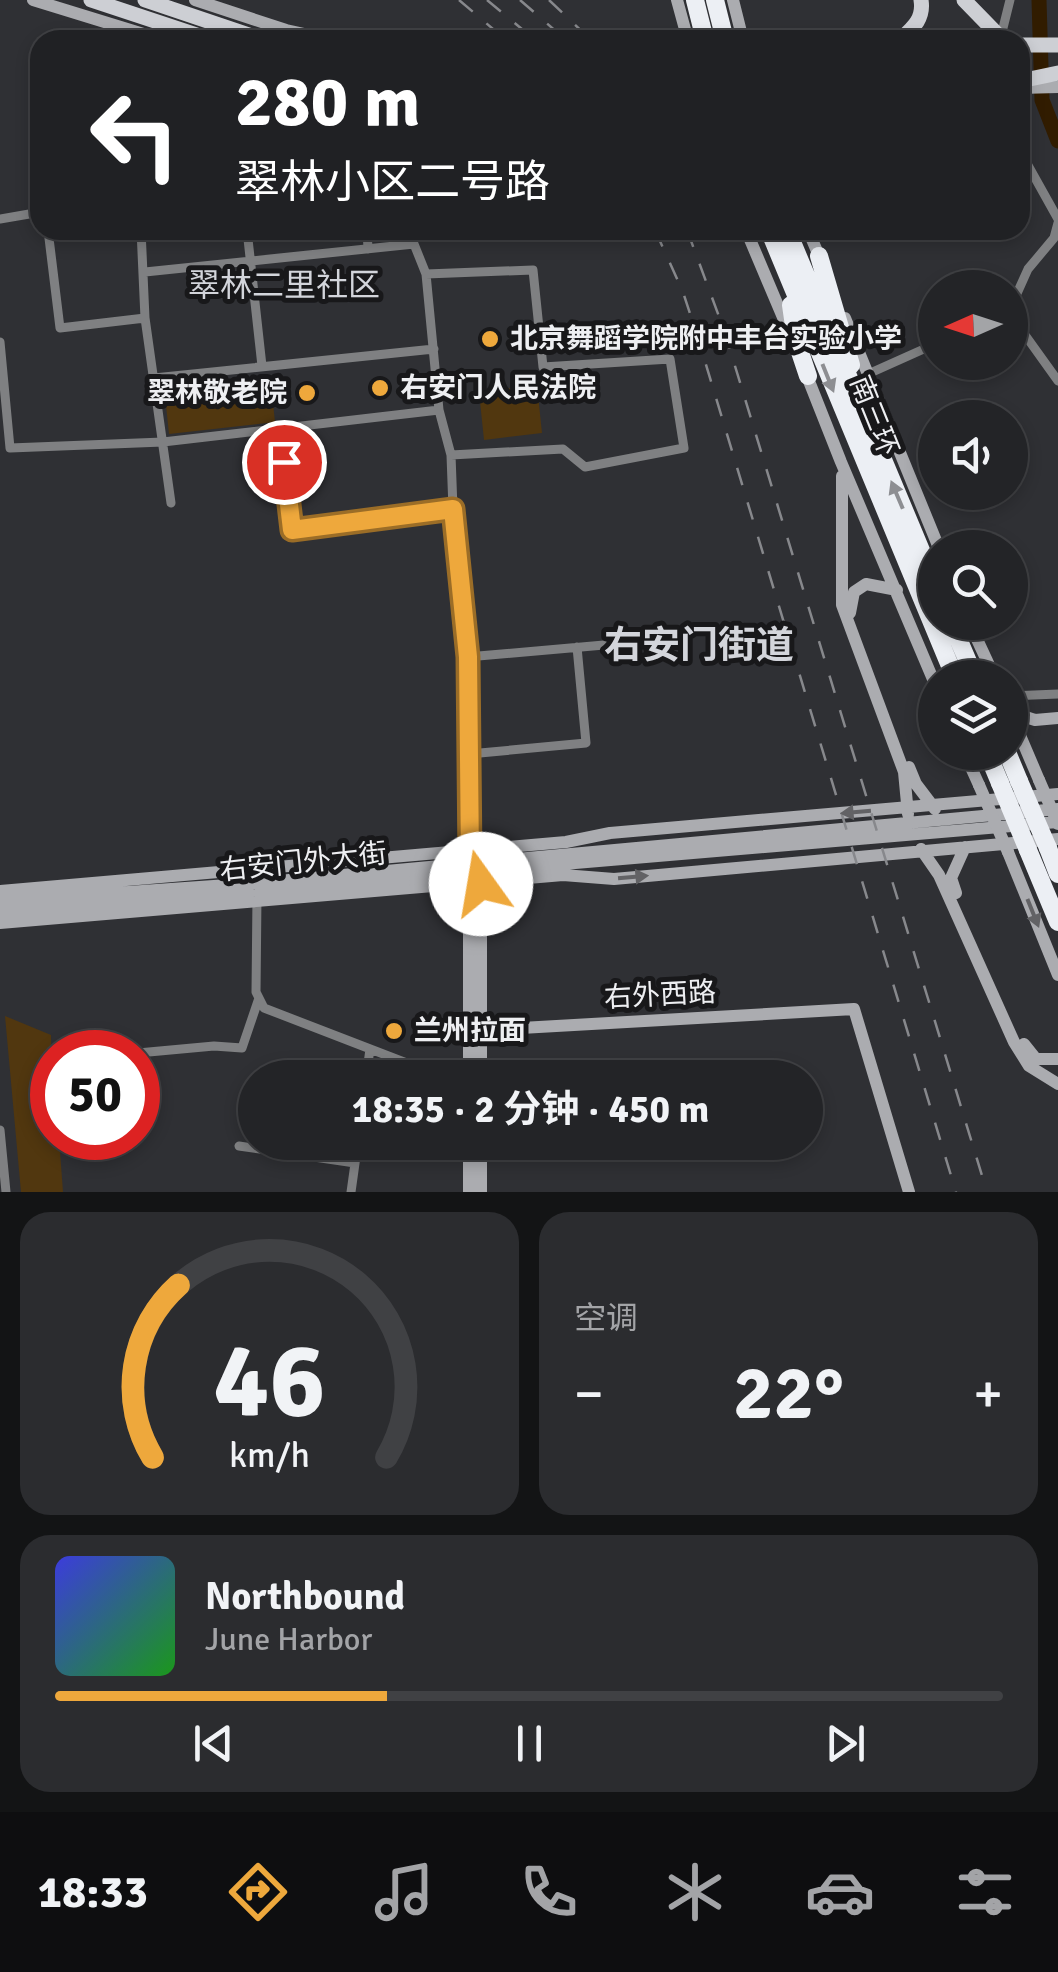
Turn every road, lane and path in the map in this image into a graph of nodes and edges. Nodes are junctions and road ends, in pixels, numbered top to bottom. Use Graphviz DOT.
graph roads {
  1 [pos="33,0"];
  2 [pos="90,0"];
  3 [pos="145,0"];
  4 [pos="195,0"];
  5 [pos="677,0"];
  6 [pos="695,0"];
  7 [pos="715,0"];
  8 [pos="733,0"];
  9 [pos="921,0"];
  10 [pos="964,0"];
  11 [pos="1010,0"];
  12 [pos="110,30"];
  13 [pos="182,30"];
  14 [pos="234,30"];
  15 [pos="286,30"];
  16 [pos="708,30"];
  17 [pos="711,30"];
  18 [pos="714,30"];
  19 [pos="717,30"];
  20 [pos="911,30"];
  21 [pos="992,30"];
  22 [pos="1004,30"];
  23 [pos="1058,45"];
  24 [pos="1030,46"];
  25 [pos="1030,70"];
  26 [pos="1058,71"];
  27 [pos="1030,81"];
  28 [pos="1030,86"];
  29 [pos="1058,87"];
  30 [pos="1030,169"];
  31 [pos="30,215"];
  32 [pos="0,219"];
  33 [pos="1058,221"];
  34 [pos="49,240"];
  35 [pos="143,240"];
  36 [pos="248,240"];
  37 [pos="368,240"];
  38 [pos="750,240"];
  39 [pos="772,240"];
  40 [pos="790,240"];
  41 [pos="812,240"];
  42 [pos="368,248"];
  43 [pos="778,256"];
  44 [pos="818,256"];
  45 [pos="249,262"];
  46 [pos="1028,270"];
  47 [pos="146,272"];
  48 [pos="426,274"];
  49 [pos="145,318"];
  50 [pos="1028,337"];
  51 [pos="0,342"];
  52 [pos="434,349"];
  53 [pos="918,352"];
  54 [pos="262,366"];
  55 [pos="868,374"];
  56 [pos="808,376"];
  57 [pos="154,378"];
  58 [pos="1058,381"];
  59 [pos="439,410"];
  60 [pos="280,428"];
  61 [pos="872,437"];
  62 [pos="163,442"];
  63 [pos="451,456"];
  64 [pos="840,462"];
  65 [pos="171,503"];
  66 [pos="453,509"];
  67 [pos="912,530"];
  68 [pos="932,530"];
  69 [pos="918,540"];
  70 [pos="918,544"];
  71 [pos="896,590"];
  72 [pos="604,645"];
  73 [pos="576,647"];
  74 [pos="468,657"];
  75 [pos="925,660"];
  76 [pos="946,660"];
  77 [pos="1058,694"];
  78 [pos="1028,695"];
  79 [pos="1028,718"];
  80 [pos="1058,721"];
  81 [pos="1028,730"];
  82 [pos="468,754"];
  83 [pos="1028,754"];
  84 [pos="972,770"];
  85 [pos="994,770"];
  86 [pos="1015,770"];
  87 [pos="1058,794"];
  88 [pos="930,806"];
  89 [pos="1058,809"];
  90 [pos="950,818"];
  91 [pos="908,822"];
  92 [pos="1058,823"];
  93 [pos="980,828"];
  94 [pos="1053,844"];
  95 [pos="964,849"];
  96 [pos="924,852"];
  97 [pos="473,870"];
  98 [pos="1058,874"];
  99 [pos="257,886"];
  100 [pos="308,887"];
  101 [pos="0,890"];
  102 [pos="342,894"];
  103 [pos="0,901"];
  104 [pos="0,912"];
  105 [pos="0,922"];
  106 [pos="1058,922"];
  107 [pos="1058,974"];
  108 [pos="259,998"];
  109 [pos="475,1031"];
  110 [pos="370,1049"];
  111 [pos="160,1051"];
  112 [pos="1058,1058"];
  113 [pos="368,1060"];
  114 [pos="399,1060"];
  115 [pos="471,1060"];
  116 [pos="478,1060"];
  117 [pos="1058,1084"];
  118 [pos="0,1130"];
  119 [pos="334,1160"];
  120 [pos="355,1160"];
  121 [pos="469,1160"];
  122 [pos="481,1160"];
  123 [pos="355,1163"];
  124 [pos="6,1192"];
  125 [pos="351,1192"];
  126 [pos="469,1192"];
  127 [pos="481,1192"];
  128 [pos="909,1192"];
  1 -- 12 [label="street"];
  2 -- 13 [label="main road"];
  3 -- 14 [label="main road"];
  4 -- 15 [label="street"];
  5 -- 16 [label="street"];
  6 -- 17 [label="highway"];
  7 -- 18 [label="highway"];
  8 -- 19 [label="street"];
  9 -- 20 [label="main road"];
  10 -- 21 [label="main road"];
  11 -- 22 [label="street"];
  23 -- 24 [label="main road"];
  25 -- 26 [label="main road"];
  26 -- 27 [label="main road"];
  28 -- 29 [label="street"];
  30 -- 33 [label="street"];
  31 -- 32 [label="street"];
  33 -- 46 [label="street"];
  34 -- 49 [label="street"];
  35 -- 47 [label="street"];
  36 -- 45 [label="street"];
  37 -- 42 [label="street"];
  38 -- 56 [label="street"];
  39 -- 43 [label="highway, 南三环"];
  40 -- 61 [label="highway, 南三环"];
  41 -- 44 [label="street"];
  42 -- 45 [label="street"];
  42 -- 48 [label="street"];
  43 -- 56 [label="highway"];
  43 -- 76 [label="highway, 南三环, one-way"];
  44 -- 55 [label="street"];
  44 -- 61 [label="highway"];
  45 -- 47 [label="street"];
  45 -- 54 [label="street"];
  47 -- 49 [label="street"];
  48 -- 52 [label="street"];
  48 -- 63 [label="street"];
  49 -- 57 [label="street"];
  50 -- 58 [label="street"];
  51 -- 62 [label="street"];
  52 -- 54 [label="street"];
  52 -- 59 [label="street"];
  53 -- 55 [label="street"];
  54 -- 57 [label="street"];
  55 -- 68 [label="street"];
  56 -- 64 [label="street"];
  57 -- 62 [label="street"];
  59 -- 60 [label="street"];
  59 -- 63 [label="street"];
  60 -- 62 [label="street"];
  60 -- 66 [label="street"];
  67 -- 61 [label="highway, 南三环, one-way"];
  62 -- 65 [label="street"];
  63 -- 66 [label="street"];
  64 -- 71 [label="street"];
  64 -- 91 [label="street"];
  66 -- 74 [label="street"];
  67 -- 69 [label="highway"];
  67 -- 70 [label="highway, 南三环"];
  71 -- 75 [label="street"];
  71 -- 88 [label="street"];
  72 -- 73 [label="street"];
  73 -- 74 [label="street"];
  73 -- 82 [label="street"];
  74 -- 82 [label="street"];
  77 -- 78 [label="street"];
  79 -- 80 [label="street"];
  80 -- 81 [label="street"];
  82 -- 97 [label="street"];
  83 -- 92 [label="street, bridge"];
  84 -- 107 [label="street, one-way, bridge"];
  85 -- 106 [label="highway, bridge"];
  86 -- 94 [label="highway, bridge"];
  87 -- 88 [label="street"];
  88 -- 90 [label="street"];
  88 -- 91 [label="street"];
  89 -- 90 [label="street"];
  90 -- 91 [label="street"];
  91 -- 93 [label="street"];
  91 -- 96 [label="street"];
  91 -- 97 [label="street, 右安门外大街"];
  92 -- 93 [label="street"];
  93 -- 95 [label="street"];
  94 -- 95 [label="street"];
  94 -- 98 [label="highway"];
  95 -- 96 [label="street"];
  95 -- 112 [label="street"];
  97 -- 96 [label="street, one-way"];
  96 -- 117 [label="street"];
  97 -- 99 [label="street, 右安门外大街"];
  97 -- 100 [label="street, 右安门外大街"];
  97 -- 102 [label="street"];
  97 -- 109 [label="street"];
  99 -- 100 [label="street, 右安门外大街"];
  99 -- 101 [label="street"];
  99 -- 102 [label="street"];
  99 -- 103 [label="street, 右安门外大街"];
  99 -- 104 [label="street, 右安门外大街"];
  99 -- 105 [label="street"];
  99 -- 108 [label="street"];
  100 -- 102 [label="street"];
  108 -- 110 [label="street"];
  108 -- 111 [label="street"];
  109 -- 115 [label="street"];
  109 -- 116 [label="street"];
  109 -- 128 [label="street, 右外西路"];
  110 -- 113 [label="street"];
  110 -- 114 [label="street"];
  118 -- 124 [label="street"];
  119 -- 123 [label="street"];
  120 -- 123 [label="street"];
  121 -- 126 [label="street"];
  122 -- 127 [label="street"];
  123 -- 125 [label="street"];
}
